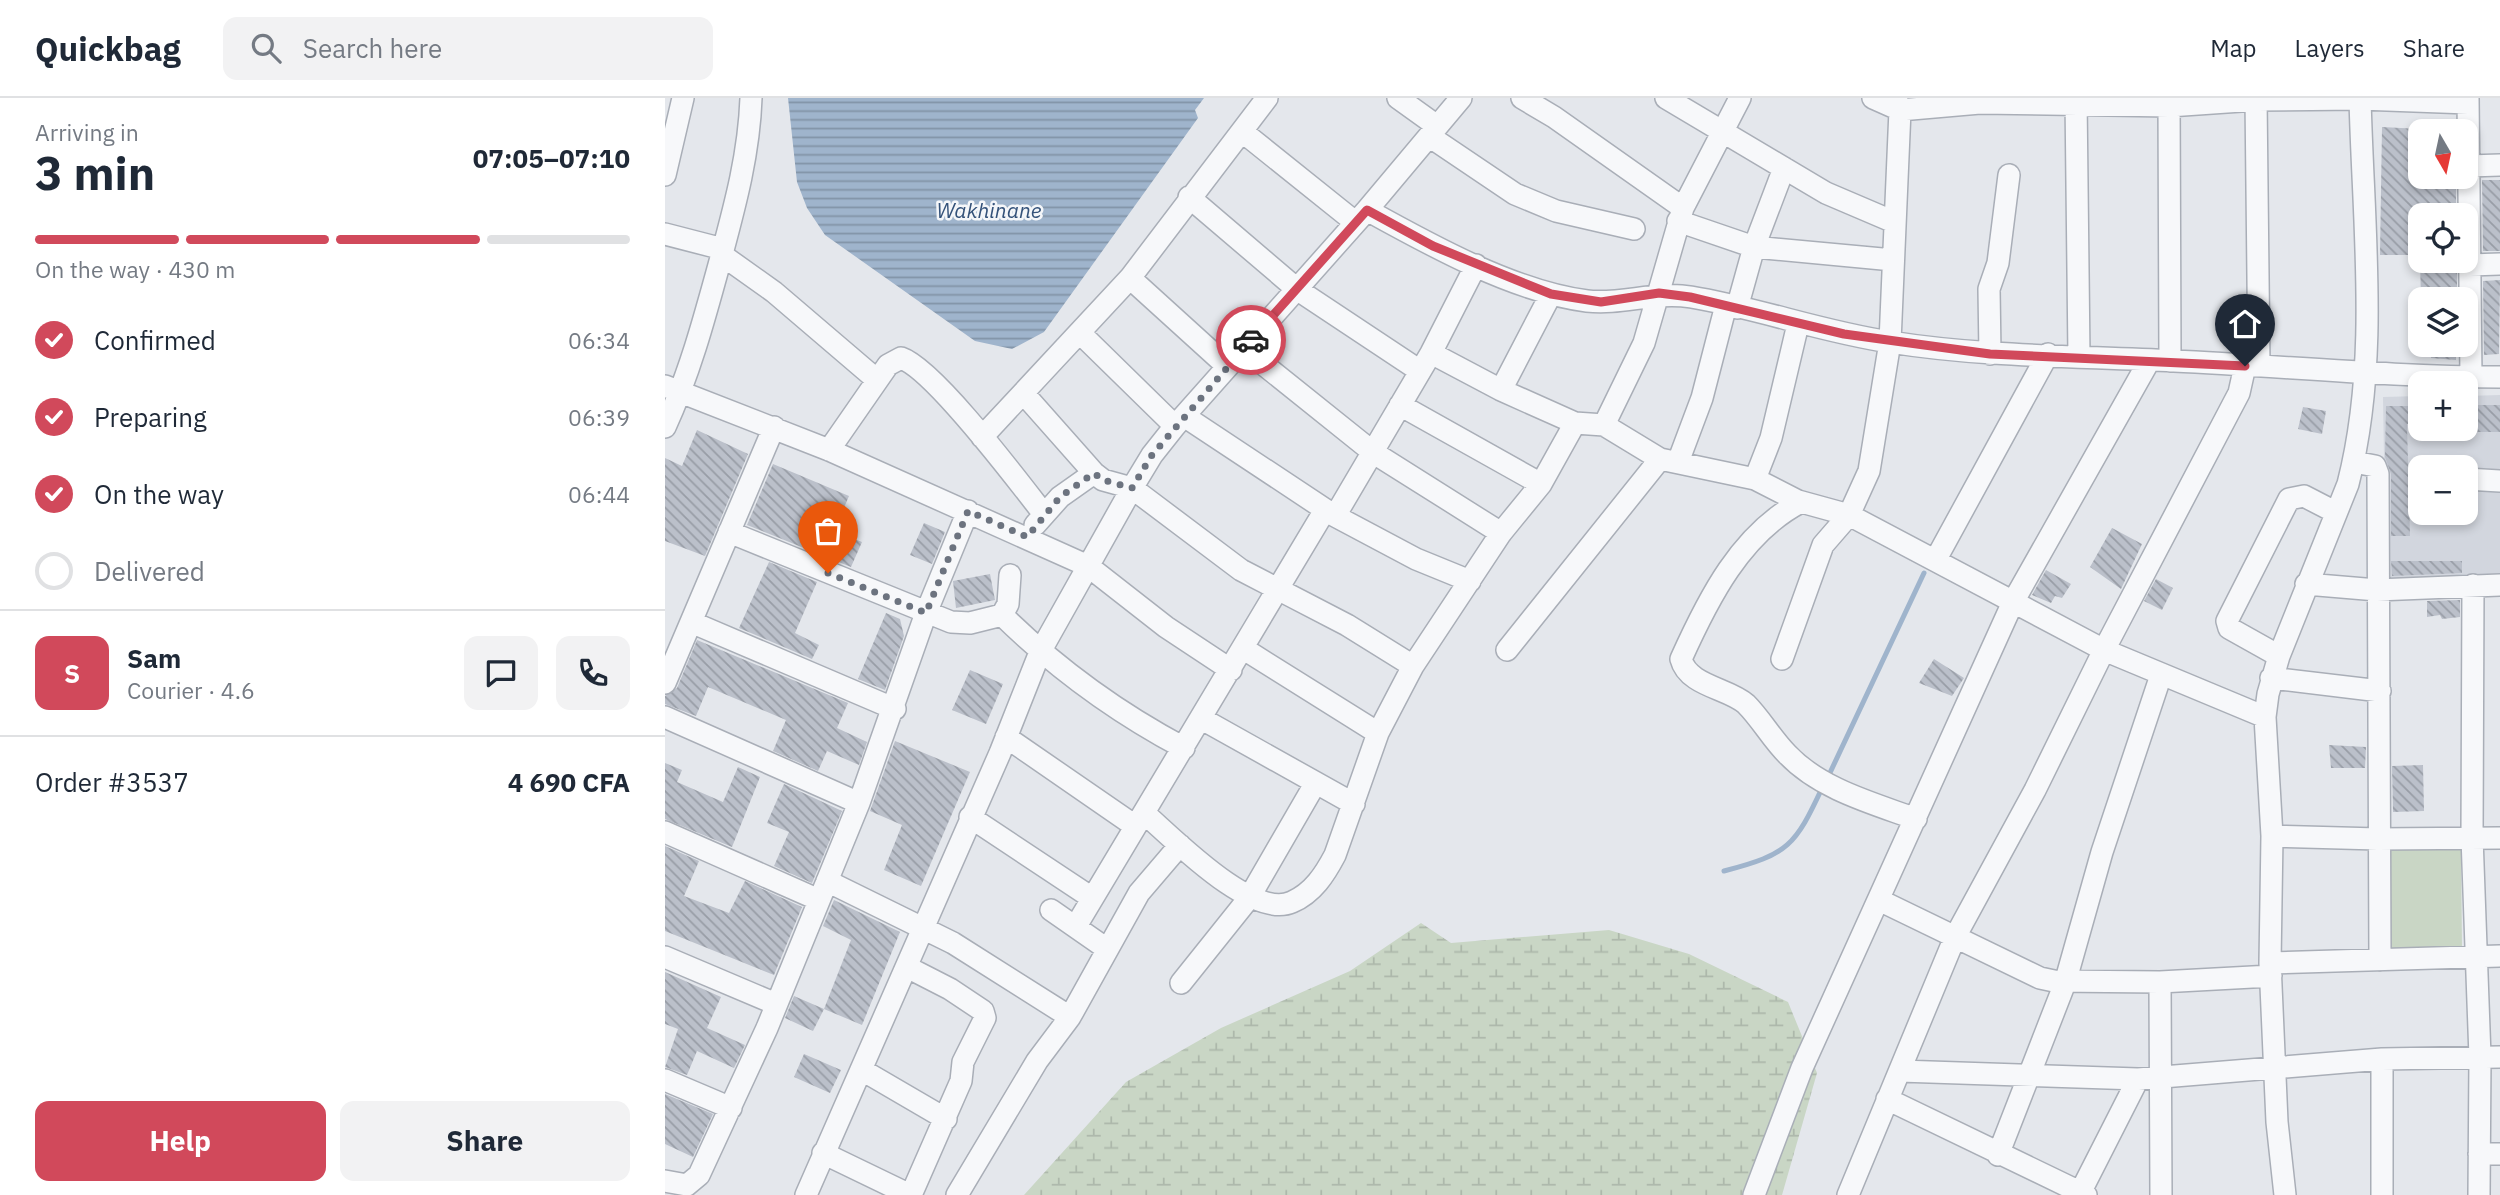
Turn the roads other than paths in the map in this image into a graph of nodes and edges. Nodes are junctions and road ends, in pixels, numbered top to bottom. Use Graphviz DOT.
graph roads {
  1 [pos="683,98"];
  2 [pos="751,98"];
  3 [pos="1267,98"];
  4 [pos="1398,98"];
  5 [pos="1461,98"];
  6 [pos="1522,98"];
  7 [pos="1666,98"];
  8 [pos="1740,98"];
  9 [pos="1873,98"];
  10 [pos="2360,98"];
  11 [pos="2256,99"];
  12 [pos="2076,100"];
  13 [pos="2468,101"];
  14 [pos="1937,102"];
  15 [pos="2169,102"];
  16 [pos="1898,104"];
  17 [pos="2468,119"];
  18 [pos="1433,131"];
  19 [pos="1244,133"];
  20 [pos="1721,133"];
  21 [pos="2500,165"];
  22 [pos="2478,166"];
  23 [pos="1784,168"];
  24 [pos="665,175"];
  25 [pos="2009,175"];
  26 [pos="1189,197"];
  27 [pos="1681,214"];
  28 [pos="1361,216"];
  29 [pos="1894,222"];
  30 [pos="1634,229"];
  31 [pos="665,234"];
  32 [pos="1754,247"];
  33 [pos="723,252"];
  34 [pos="1893,260"];
  35 [pos="2500,264"];
  36 [pos="1476,265"];
  37 [pos="2478,265"];
  38 [pos="2470,273"];
  39 [pos="1130,278"];
  40 [pos="1298,290"];
  41 [pos="1659,293"];
  42 [pos="1551,294"];
  43 [pos="1731,306"];
  44 [pos="1798,324"];
  45 [pos="1081,334"];
  46 [pos="1890,342"];
  47 [pos="1243,348"];
  48 [pos="1990,354"];
  49 [pos="2048,354"];
  50 [pos="2079,357"];
  51 [pos="2171,360"];
  52 [pos="1426,362"];
  53 [pos="2148,362"];
  54 [pos="1227,366"];
  55 [pos="2252,366"];
  56 [pos="2471,371"];
  57 [pos="2367,373"];
  58 [pos="2408,375"];
  59 [pos="2478,377"];
  60 [pos="2500,377"];
  61 [pos="877,380"];
  62 [pos="673,389"];
  63 [pos="1501,390"];
  64 [pos="1024,394"];
  65 [pos="1400,405"];
  66 [pos="1179,421"];
  67 [pos="1574,423"];
  68 [pos="1604,425"];
  69 [pos="665,427"];
  70 [pos="774,427"];
  71 [pos="982,437"];
  72 [pos="829,450"];
  73 [pos="1374,453"];
  74 [pos="1669,461"];
  75 [pos="2354,462"];
  76 [pos="1094,473"];
  77 [pos="2478,480"];
  78 [pos="2500,481"];
  79 [pos="1763,483"];
  80 [pos="1541,484"];
  81 [pos="1132,488"];
  82 [pos="1800,501"];
  83 [pos="968,511"];
  84 [pos="2335,512"];
  85 [pos="1043,513"];
  86 [pos="1330,513"];
  87 [pos="1849,515"];
  88 [pos="729,532"];
  89 [pos="1501,533"];
  90 [pos="1027,537"];
  91 [pos="1936,559"];
  92 [pos="1088,566"];
  93 [pos="1010,575"];
  94 [pos="1470,581"];
  95 [pos="2306,584"];
  96 [pos="2473,585"];
  97 [pos="2500,585"];
  98 [pos="1281,589"];
  99 [pos="2377,590"];
  100 [pos="2013,601"];
  101 [pos="926,613"];
  102 [pos="1002,615"];
  103 [pos="691,622"];
  104 [pos="1244,649"];
  105 [pos="1507,650"];
  106 [pos="2104,650"];
  107 [pos="1040,652"];
  108 [pos="2279,656"];
  109 [pos="1782,659"];
  110 [pos="1413,666"];
  111 [pos="1231,670"];
  112 [pos="2161,675"];
  113 [pos="2271,678"];
  114 [pos="665,683"];
  115 [pos="2380,691"];
  116 [pos="895,709"];
  117 [pos="665,717"];
  118 [pos="2265,717"];
  119 [pos="1202,719"];
  120 [pos="1378,733"];
  121 [pos="1006,737"];
  122 [pos="1184,748"];
  123 [pos="1315,784"];
  124 [pos="859,803"];
  125 [pos="1354,804"];
  126 [pos="971,817"];
  127 [pos="1140,819"];
  128 [pos="1916,819"];
  129 [pos="665,832"];
  130 [pos="2272,836"];
  131 [pos="2472,837"];
  132 [pos="2500,838"];
  133 [pos="2378,839"];
  134 [pos="1180,845"];
  135 [pos="823,891"];
  136 [pos="1092,898"];
  137 [pos="1249,898"];
  138 [pos="1879,900"];
  139 [pos="1051,910"];
  140 [pos="1076,926"];
  141 [pos="923,929"];
  142 [pos="1955,937"];
  143 [pos="1107,948"];
  144 [pos="2475,956"];
  145 [pos="2500,956"];
  146 [pos="665,957"];
  147 [pos="2380,960"];
  148 [pos="907,967"];
  149 [pos="2271,970"];
  150 [pos="2160,982"];
  151 [pos="1181,983"];
  152 [pos="2065,983"];
  153 [pos="776,1004"];
  154 [pos="1070,1017"];
  155 [pos="2490,1057"];
  156 [pos="2382,1059"];
  157 [pos="2275,1067"];
  158 [pos="862,1070"];
  159 [pos="1900,1070"];
  160 [pos="2029,1076"];
  161 [pos="2163,1076"];
  162 [pos="2138,1079"];
  163 [pos="665,1080"];
  164 [pos="1887,1100"];
  165 [pos="731,1108"];
  166 [pos="946,1119"];
  167 [pos="823,1153"];
  168 [pos="2489,1154"];
  169 [pos="1999,1155"];
  170 [pos="665,1181"];
  171 [pos="1856,1192"];
  172 [pos="2082,1194"];
  173 [pos="806,1195"];
  174 [pos="910,1195"];
  175 [pos="957,1195"];
  176 [pos="1754,1195"];
  177 [pos="2161,1195"];
  178 [pos="2285,1195"];
  179 [pos="2382,1195"];
  180 [pos="2479,1195"];
  1 -- 24 [label="street"];
  2 -- 33 [label="street"];
  3 -- 19 [label="street"];
  4 -- 18 [label="street"];
  5 -- 18 [label="street"];
  6 -- 27 [label="street"];
  7 -- 20 [label="street"];
  8 -- 20 [label="street"];
  9 -- 16 [label="street"];
  10 -- 11 [label="street"];
  10 -- 13 [label="street"];
  10 -- 57 [label="street"];
  11 -- 15 [label="street"];
  11 -- 55 [label="street"];
  12 -- 14 [label="street"];
  12 -- 15 [label="street"];
  12 -- 50 [label="street"];
  13 -- 17 [label="street"];
  14 -- 16 [label="street"];
  15 -- 51 [label="street"];
  16 -- 29 [label="street"];
  18 -- 28 [label="street"];
  18 -- 30 [label="street"];
  19 -- 26 [label="street"];
  19 -- 28 [label="street"];
  20 -- 23 [label="street"];
  20 -- 27 [label="street"];
  21 -- 22 [label="street"];
  23 -- 29 [label="street"];
  23 -- 32 [label="street"];
  25 -- 48 [label="street"];
  26 -- 39 [label="street"];
  26 -- 40 [label="street"];
  27 -- 32 [label="street"];
  27 -- 41 [label="street"];
  28 -- 36 [label="street"];
  28 -- 40 [label="street"];
  29 -- 34 [label="street"];
  31 -- 33 [label="street"];
  32 -- 34 [label="street"];
  32 -- 43 [label="street"];
  33 -- 61 [label="street"];
  33 -- 62 [label="street"];
  34 -- 46 [label="street"];
  35 -- 37 [label="street"];
  36 -- 42 [label="street"];
  36 -- 52 [label="street"];
  38 -- 56 [label="street"];
  39 -- 45 [label="street"];
  39 -- 54 [label="street"];
  40 -- 47 [label="street"];
  40 -- 52 [label="street"];
  41 -- 42 [label="street"];
  41 -- 43 [label="street"];
  41 -- 68 [label="street"];
  42 -- 63 [label="street"];
  43 -- 44 [label="street"];
  43 -- 74 [label="street"];
  44 -- 46 [label="street"];
  44 -- 79 [label="street"];
  45 -- 64 [label="street"];
  45 -- 66 [label="street"];
  46 -- 48 [label="street"];
  46 -- 87 [label="street"];
  47 -- 54 [label="street"];
  47 -- 73 [label="street"];
  48 -- 49 [label="street"];
  49 -- 50 [label="street"];
  49 -- 91 [label="street"];
  50 -- 53 [label="street"];
  51 -- 53 [label="street"];
  51 -- 55 [label="street"];
  52 -- 63 [label="street"];
  52 -- 65 [label="street"];
  53 -- 100 [label="street"];
  54 -- 66 [label="street"];
  55 -- 57 [label="street"];
  55 -- 106 [label="street"];
  57 -- 58 [label="street"];
  57 -- 75 [label="street"];
  59 -- 60 [label="street"];
  61 -- 71 [label="street"];
  61 -- 72 [label="street"];
  62 -- 69 [label="street"];
  62 -- 70 [label="street"];
  63 -- 67 [label="street"];
  64 -- 71 [label="street"];
  64 -- 76 [label="street"];
  65 -- 73 [label="street"];
  65 -- 80 [label="street"];
  66 -- 81 [label="street"];
  66 -- 86 [label="street"];
  67 -- 68 [label="street"];
  67 -- 80 [label="street"];
  68 -- 74 [label="street"];
  70 -- 72 [label="street"];
  70 -- 88 [label="street"];
  71 -- 85 [label="street"];
  72 -- 83 [label="street"];
  73 -- 86 [label="street"];
  73 -- 89 [label="street"];
  74 -- 79 [label="street"];
  74 -- 105 [label="street"];
  75 -- 84 [label="street"];
  75 -- 99 [label="street"];
  76 -- 81 [label="street"];
  76 -- 85 [label="street"];
  77 -- 78 [label="street"];
  79 -- 82 [label="street"];
  80 -- 89 [label="street"];
  81 -- 92 [label="street"];
  81 -- 98 [label="street"];
  82 -- 87 [label="street"];
  82 -- 128 [label="street"];
  83 -- 90 [label="street"];
  83 -- 101 [label="street"];
  84 -- 95 [label="street"];
  84 -- 108 [label="street"];
  85 -- 90 [label="street"];
  86 -- 94 [label="street"];
  86 -- 98 [label="street"];
  87 -- 91 [label="street"];
  87 -- 109 [label="street"];
  88 -- 101 [label="street"];
  88 -- 103 [label="street"];
  89 -- 94 [label="street"];
  90 -- 92 [label="street"];
  91 -- 100 [label="street"];
  92 -- 107 [label="street"];
  92 -- 111 [label="street"];
  93 -- 102 [label="street"];
  94 -- 110 [label="street"];
  95 -- 99 [label="street"];
  95 -- 108 [label="street"];
  96 -- 97 [label="street"];
  96 -- 99 [label="street"];
  96 -- 131 [label="street"];
  98 -- 104 [label="street"];
  98 -- 110 [label="street"];
  99 -- 115 [label="street"];
  100 -- 106 [label="street"];
  100 -- 128 [label="street"];
  101 -- 102 [label="street"];
  101 -- 116 [label="street"];
  102 -- 107 [label="street"];
  103 -- 114 [label="street"];
  103 -- 116 [label="street"];
  104 -- 111 [label="street"];
  104 -- 120 [label="street"];
  106 -- 112 [label="street"];
  106 -- 142 [label="street"];
  107 -- 121 [label="street"];
  107 -- 122 [label="street"];
  108 -- 113 [label="street"];
  110 -- 120 [label="street"];
  111 -- 119 [label="street"];
  112 -- 118 [label="street"];
  112 -- 152 [label="street"];
  113 -- 115 [label="street"];
  113 -- 118 [label="street"];
  115 -- 133 [label="street"];
  116 -- 124 [label="street"];
  117 -- 124 [label="street"];
  118 -- 130 [label="street"];
  119 -- 122 [label="street"];
  119 -- 123 [label="street"];
  120 -- 125 [label="street"];
  121 -- 126 [label="street"];
  121 -- 127 [label="street"];
  122 -- 127 [label="street"];
  123 -- 125 [label="street"];
  123 -- 137 [label="street"];
  124 -- 135 [label="street"];
  125 -- 137 [label="street"];
  126 -- 136 [label="street"];
  126 -- 141 [label="street"];
  127 -- 134 [label="street"];
  127 -- 136 [label="street"];
  128 -- 138 [label="street"];
  129 -- 135 [label="street"];
  130 -- 133 [label="street"];
  130 -- 149 [label="street"];
  131 -- 132 [label="street"];
  131 -- 133 [label="street"];
  131 -- 144 [label="street"];
  133 -- 147 [label="street"];
  134 -- 137 [label="street"];
  134 -- 143 [label="street"];
  135 -- 141 [label="street"];
  135 -- 153 [label="street"];
  136 -- 140 [label="street"];
  137 -- 151 [label="street"];
  138 -- 142 [label="street"];
  138 -- 176 [label="street"];
  139 -- 140 [label="street"];
  140 -- 143 [label="street"];
  141 -- 148 [label="street"];
  141 -- 154 [label="street"];
  142 -- 152 [label="street"];
  142 -- 159 [label="street"];
  143 -- 154 [label="street"];
  144 -- 145 [label="street"];
  144 -- 147 [label="street"];
  144 -- 155 [label="street"];
  146 -- 153 [label="street"];
  147 -- 149 [label="street"];
  148 -- 158 [label="street"];
  148 -- 166 [label="street"];
  149 -- 150 [label="street"];
  149 -- 157 [label="street"];
  150 -- 152 [label="street"];
  150 -- 161 [label="street"];
  152 -- 160 [label="street"];
  153 -- 165 [label="street"];
  154 -- 175 [label="street"];
  155 -- 156 [label="street"];
  155 -- 168 [label="street"];
  156 -- 157 [label="street"];
  156 -- 179 [label="street"];
  157 -- 161 [label="street"];
  157 -- 178 [label="street"];
  158 -- 166 [label="street"];
  158 -- 167 [label="street"];
  159 -- 160 [label="street"];
  159 -- 164 [label="street"];
  160 -- 162 [label="street"];
  160 -- 169 [label="street"];
  161 -- 162 [label="street"];
  161 -- 177 [label="street"];
  162 -- 172 [label="street"];
  163 -- 165 [label="street"];
  164 -- 169 [label="street"];
  164 -- 171 [label="street"];
  165 -- 170 [label="street"];
  166 -- 174 [label="street"];
  167 -- 173 [label="street"];
  167 -- 174 [label="street"];
  168 -- 180 [label="street"];
  169 -- 172 [label="street"];
}
